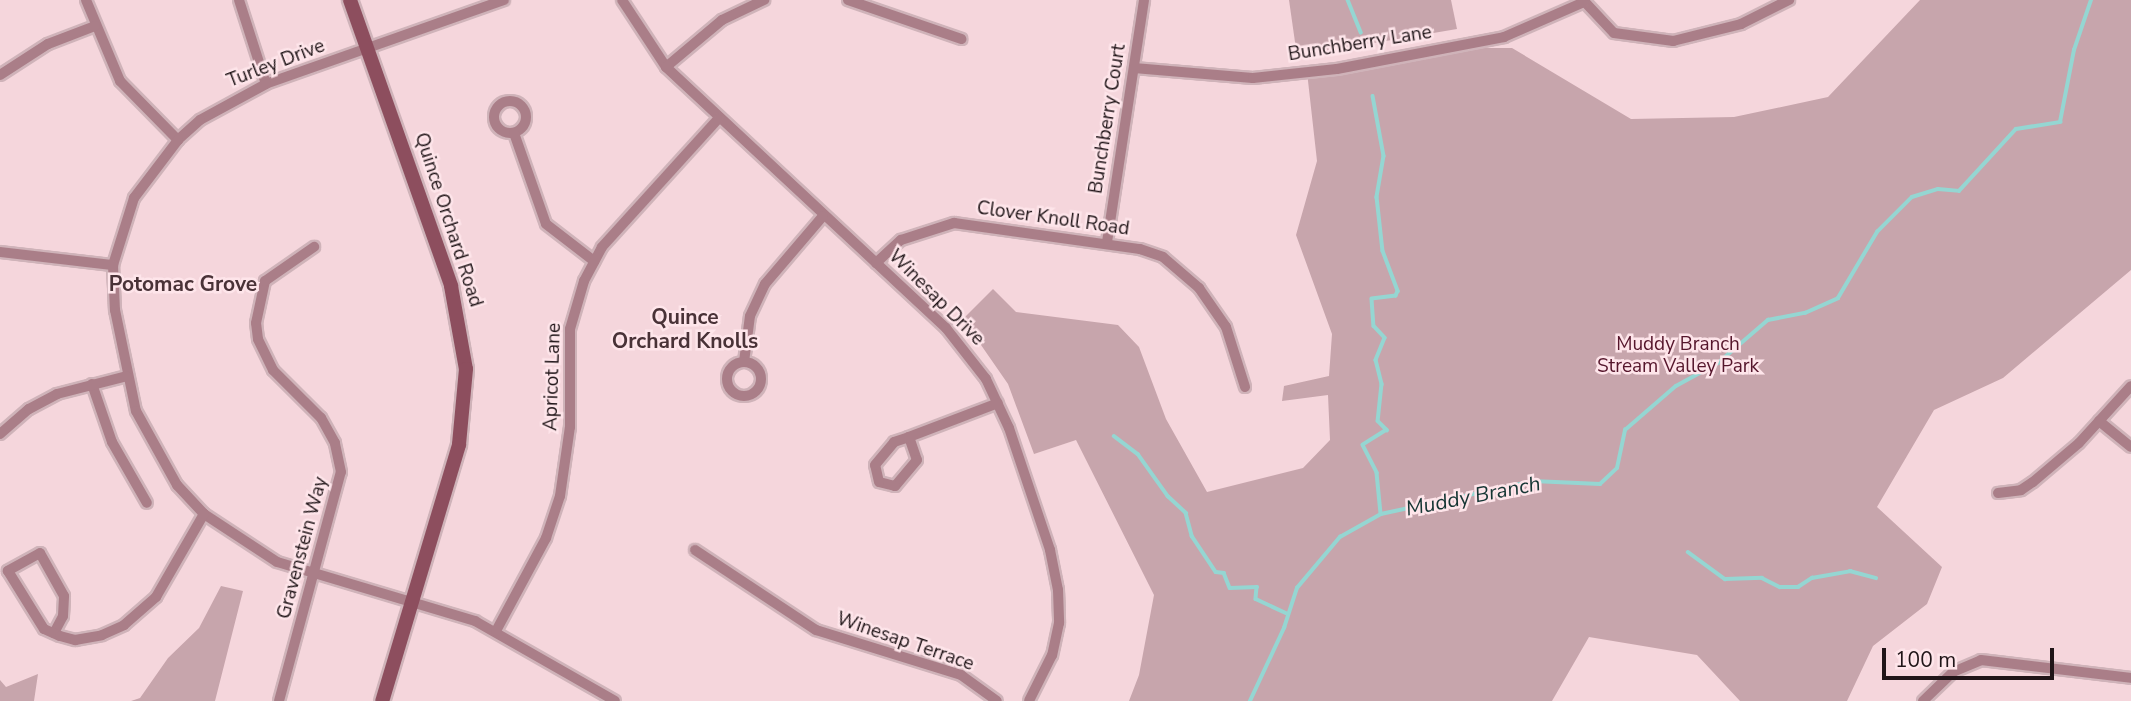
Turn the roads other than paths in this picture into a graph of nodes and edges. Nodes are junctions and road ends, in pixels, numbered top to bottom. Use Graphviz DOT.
graph roads {
  1 [pos="86,0"];
  2 [pos="239,0"];
  3 [pos="351,0"];
  4 [pos="504,0"];
  5 [pos="622,0"];
  6 [pos="764,0"];
  7 [pos="848,0"];
  8 [pos="1144,0"];
  9 [pos="1789,0"];
  10 [pos="1583,1"];
  11 [pos="95,26"];
  12 [pos="961,39"];
  13 [pos="370,49"];
  14 [pos="666,66"];
  15 [pos="1134,68"];
  16 [pos="0,75"];
  17 [pos="266,84"];
  18 [pos="718,119"];
  19 [pos="514,133"];
  20 [pos="177,140"];
  21 [pos="824,216"];
  22 [pos="1108,242"];
  23 [pos="314,247"];
  24 [pos="0,252"];
  25 [pos="594,261"];
  26 [pos="876,263"];
  27 [pos="113,265"];
  28 [pos="744,362"];
  29 [pos="127,376"];
  30 [pos="92,384"];
  31 [pos="2131,386"];
  32 [pos="1245,387"];
  33 [pos="998,403"];
  34 [pos="2099,421"];
  35 [pos="0,435"];
  36 [pos="909,438"];
  37 [pos="2131,447"];
  38 [pos="1998,493"];
  39 [pos="147,503"];
  40 [pos="204,514"];
  41 [pos="695,550"];
  42 [pos="314,574"];
  43 [pos="411,600"];
  44 [pos="496,631"];
  45 [pos="54,633"];
  46 [pos="2131,678"];
  47 [pos="279,701"];
  48 [pos="382,701"];
  49 [pos="615,701"];
  50 [pos="998,701"];
  51 [pos="1029,701"];
  52 [pos="1923,701"];
  1 -- 11 [label="street"];
  2 -- 17 [label="street"];
  3 -- 13 [label="street, Quince Orchard Road"];
  4 -- 13 [label="street, Turley Drive"];
  5 -- 14 [label="street, Winesap Drive"];
  6 -- 14 [label="street"];
  7 -- 12 [label="street"];
  8 -- 15 [label="street, Bunchberry Court"];
  9 -- 10 [label="street"];
  10 -- 15 [label="street, Bunchberry Lane"];
  11 -- 16 [label="street"];
  11 -- 20 [label="street"];
  13 -- 17 [label="street, Turley Drive"];
  13 -- 43 [label="street, Quince Orchard Road"];
  14 -- 18 [label="street, Winesap Drive"];
  15 -- 22 [label="street, Bunchberry Court"];
  17 -- 20 [label="street, Turley Drive"];
  18 -- 21 [label="street, Winesap Drive"];
  18 -- 25 [label="street, Apricot Lane"];
  19 -- 25 [label="street"];
  20 -- 27 [label="street, Turley Drive"];
  21 -- 26 [label="street, Winesap Drive"];
  21 -- 28 [label="street"];
  22 -- 26 [label="street, Clover Knoll Road"];
  22 -- 32 [label="street, Clover Knoll Road"];
  23 -- 42 [label="street, Gravenstein Way"];
  24 -- 27 [label="street"];
  25 -- 44 [label="street, Apricot Lane"];
  26 -- 33 [label="street, Winesap Drive"];
  27 -- 29 [label="street, Turley Drive"];
  29 -- 30 [label="street"];
  29 -- 40 [label="street, Turley Drive"];
  30 -- 35 [label="street"];
  30 -- 39 [label="street"];
  31 -- 34 [label="street"];
  33 -- 36 [label="street"];
  33 -- 51 [label="street, Winesap Drive"];
  34 -- 37 [label="street"];
  34 -- 38 [label="street"];
  36 -- 36 [label="street"];
  40 -- 42 [label="street, Turley Drive"];
  40 -- 45 [label="street"];
  41 -- 50 [label="street, Winesap Terrace"];
  42 -- 43 [label="street, Turley Drive"];
  42 -- 47 [label="street, Gravenstein Way"];
  43 -- 44 [label="street"];
  43 -- 48 [label="street, Quince Orchard Road"];
  44 -- 49 [label="street"];
  45 -- 45 [label="street"];
  46 -- 52 [label="street"];
}
